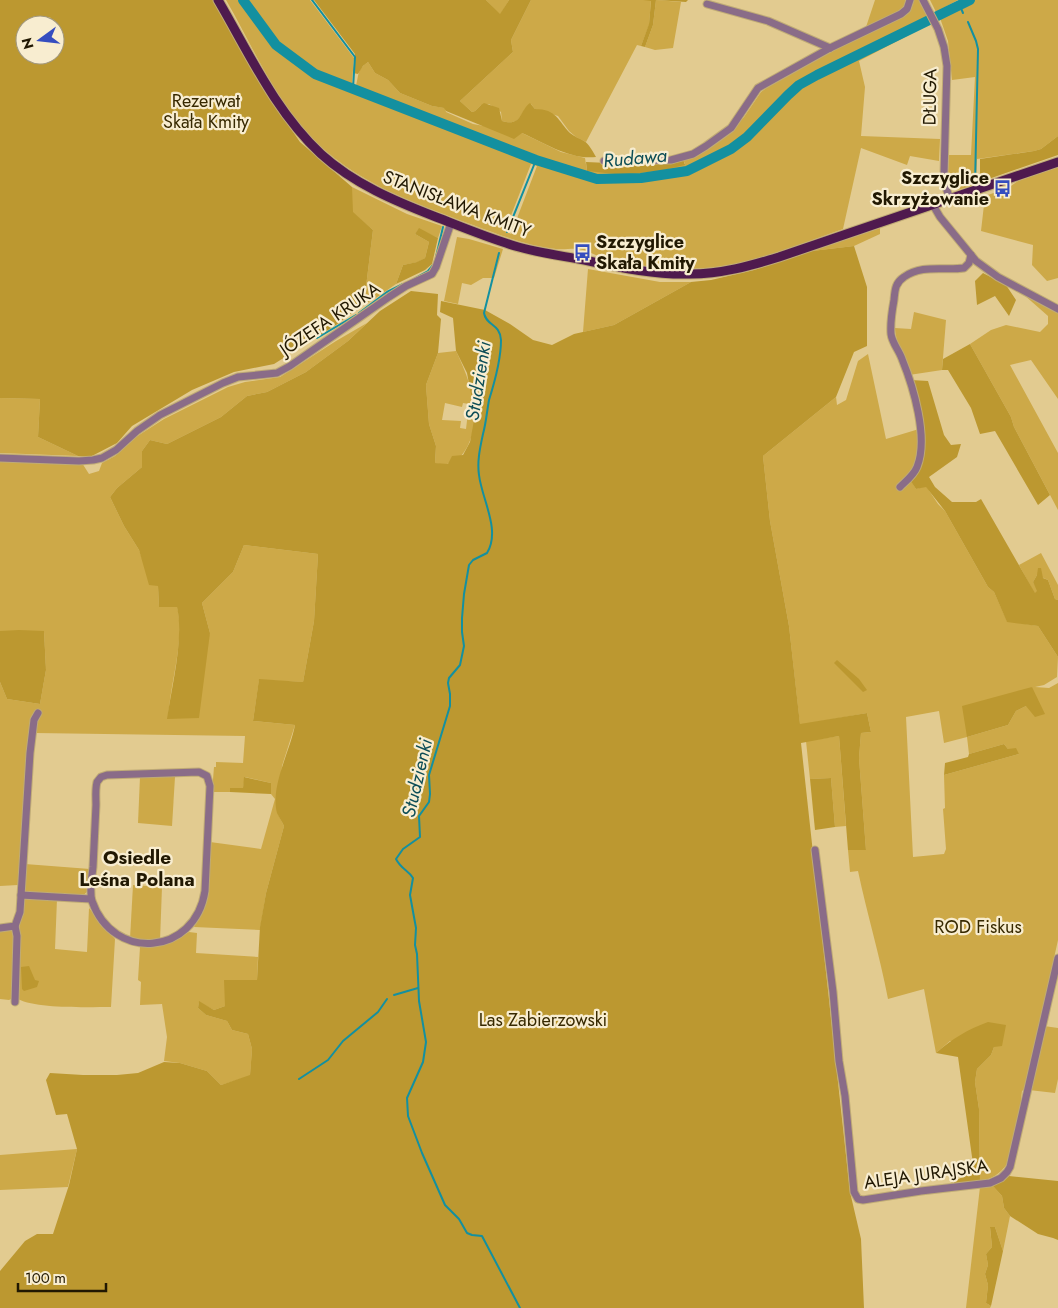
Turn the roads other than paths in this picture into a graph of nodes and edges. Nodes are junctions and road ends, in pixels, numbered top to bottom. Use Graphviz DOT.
graph roads {
  1 [pos="218,0"];
  2 [pos="910,0"];
  3 [pos="923,0"];
  4 [pos="720,3"];
  5 [pos="707,4"];
  6 [pos="830,48"];
  7 [pos="604,160"];
  8 [pos="1058,162"];
  9 [pos="950,199"];
  10 [pos="933,205"];
  11 [pos="451,223"];
  12 [pos="972,255"];
  13 [pos="1058,309"];
  14 [pos="0,458"];
  15 [pos="900,487"];
  16 [pos="38,713"];
  17 [pos="815,850"];
  18 [pos="21,895"];
  19 [pos="91,899"];
  20 [pos="15,926"];
  21 [pos="0,928"];
  22 [pos="1058,958"];
  23 [pos="15,1002"];
  1 -- 11 [label="main road, STANISŁAWA KMITY"];
  2 -- 6 [label="street"];
  3 -- 9 [label="street, DŁUGA"];
  4 -- 5 [label="street"];
  4 -- 6 [label="street"];
  6 -- 7 [label="street"];
  8 -- 9 [label="main road, STANISŁAWA KMITY"];
  9 -- 10 [label="main road, STANISŁAWA KMITY"];
  10 -- 11 [label="main road, STANISŁAWA KMITY"];
  10 -- 12 [label="street"];
  11 -- 14 [label="street, JÓZEFA KRUKA"];
  12 -- 13 [label="street"];
  12 -- 15 [label="street"];
  16 -- 18 [label="street"];
  17 -- 22 [label="street, ALEJA JURAJSKA"];
  18 -- 19 [label="street"];
  18 -- 20 [label="street"];
  19 -- 19 [label="street"];
  20 -- 21 [label="street"];
  20 -- 23 [label="street"];
}
